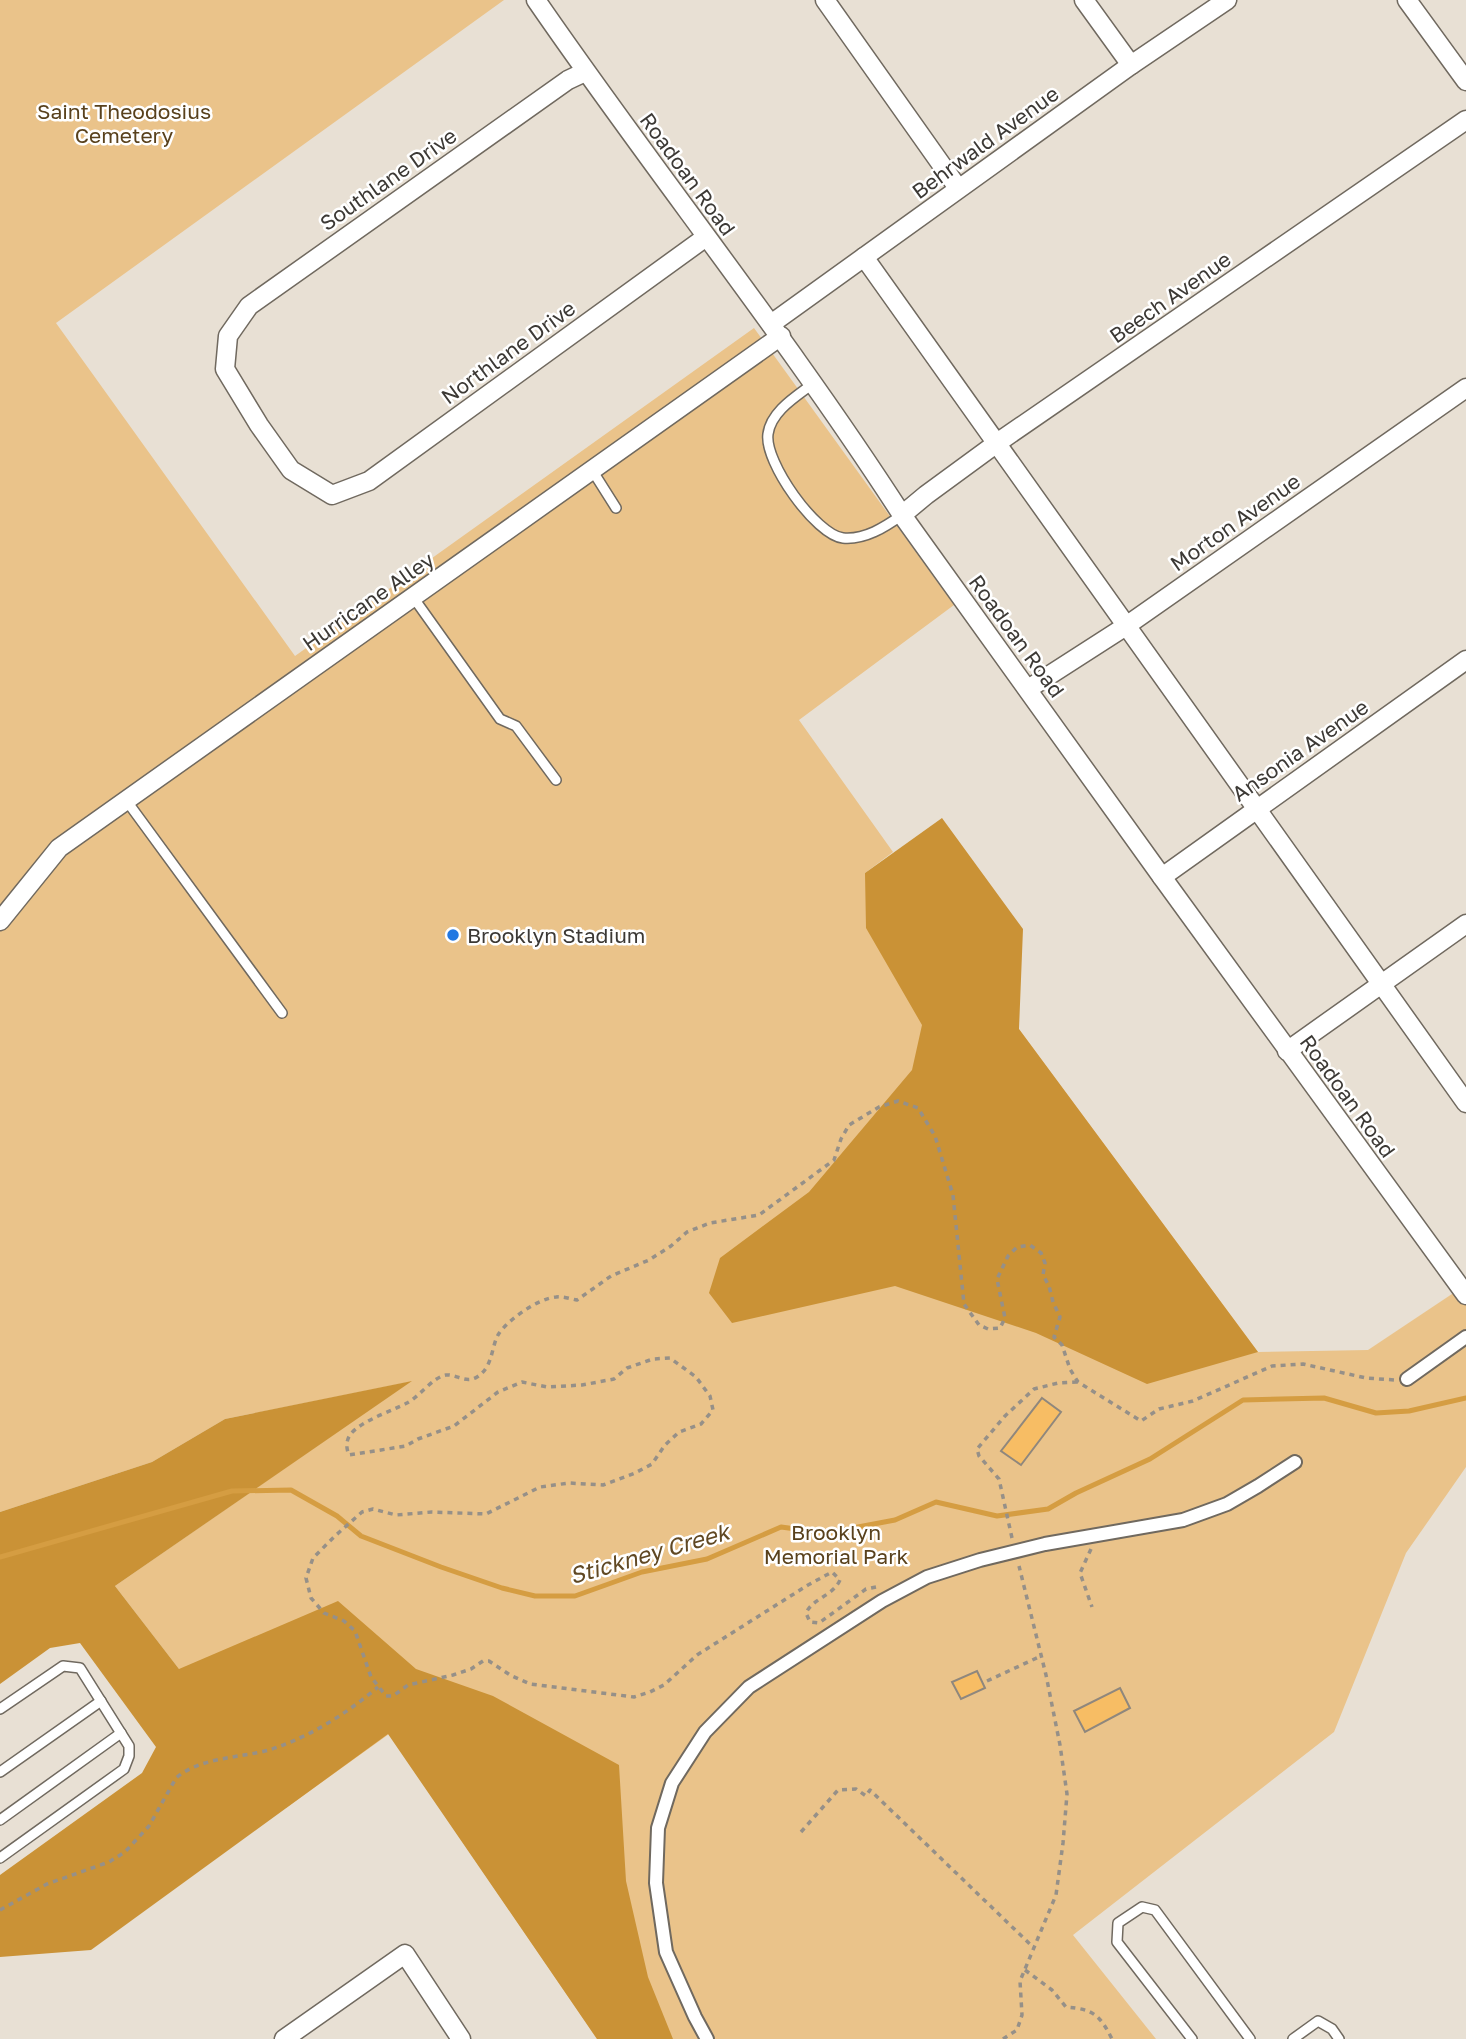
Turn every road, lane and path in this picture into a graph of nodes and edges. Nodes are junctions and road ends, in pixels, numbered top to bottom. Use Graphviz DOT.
graph roads {
  1 [pos="536,0"];
  2 [pos="825,0"];
  3 [pos="1084,0"];
  4 [pos="1227,0"];
  5 [pos="1407,0"];
  6 [pos="1131,65"];
  7 [pos="585,72"];
  8 [pos="1466,81"];
  9 [pos="1466,120"];
  10 [pos="958,188"];
  11 [pos="706,237"];
  12 [pos="864,257"];
  13 [pos="776,330"];
  14 [pos="814,383"];
  15 [pos="1466,388"];
  16 [pos="997,443"];
  17 [pos="592,470"];
  18 [pos="332,495"];
  19 [pos="616,508"];
  20 [pos="902,515"];
  21 [pos="413,597"];
  22 [pos="1126,626"];
  23 [pos="1466,660"];
  24 [pos="1028,689"];
  25 [pos="556,780"];
  26 [pos="126,800"];
  27 [pos="1258,808"];
  28 [pos="1161,877"];
  29 [pos="0,921"];
  30 [pos="1466,923"];
  31 [pos="1381,983"];
  32 [pos="282,1013"];
  33 [pos="1287,1051"];
  34 [pos="1466,1102"];
  35 [pos="1466,1295"];
  36 [pos="1466,1336"];
  37 [pos="1408,1379"];
  38 [pos="1079,1382"];
  39 [pos="1295,1462"];
  40 [pos="1098,1535"];
  41 [pos="1015,1551"];
  42 [pos="891,1596"];
  43 [pos="1093,1606"];
  44 [pos="1041,1656"];
  45 [pos="987,1681"];
  46 [pos="378,1687"];
  47 [pos="101,1701"];
  48 [pos="0,1709"];
  49 [pos="121,1733"];
  50 [pos="0,1772"];
  51 [pos="0,1820"];
  52 [pos="801,1832"];
  53 [pos="0,1858"];
  54 [pos="0,1910"];
  55 [pos="1034,1948"];
  56 [pos="1025,1970"];
  57 [pos="284,2039"];
  58 [pos="461,2039"];
  59 [pos="707,2039"];
  60 [pos="1003,2039"];
  61 [pos="1112,2039"];
  62 [pos="1192,2039"];
  63 [pos="1250,2039"];
  64 [pos="1293,2039"];
  65 [pos="1339,2039"];
  1 -- 7 [label="street, Roadoan Road"];
  2 -- 10 [label="street"];
  3 -- 6 [label="street"];
  4 -- 6 [label="street, Behrwald Avenue"];
  5 -- 8 [label="street"];
  6 -- 10 [label="street, Behrwald Avenue"];
  7 -- 11 [label="street, Roadoan Road"];
  7 -- 18 [label="street, Southlane Drive"];
  9 -- 16 [label="street, Beech Avenue"];
  10 -- 12 [label="street, Behrwald Avenue"];
  11 -- 13 [label="street, Roadoan Road"];
  11 -- 18 [label="street, Northlane Drive"];
  12 -- 13 [label="street, Behrwald Avenue"];
  12 -- 16 [label="street"];
  13 -- 14 [label="street, Roadoan Road"];
  13 -- 17 [label="street, Hurricane Alley"];
  14 -- 20 [label="street, Roadoan Road"];
  14 -- 20 [label="lane"];
  15 -- 22 [label="street, Morton Avenue"];
  16 -- 20 [label="street, Beech Avenue"];
  16 -- 22 [label="street"];
  17 -- 19 [label="lane"];
  17 -- 21 [label="street, Hurricane Alley"];
  20 -- 24 [label="street, Roadoan Road"];
  21 -- 25 [label="lane"];
  21 -- 26 [label="street, Hurricane Alley"];
  22 -- 24 [label="street, Morton Avenue"];
  22 -- 27 [label="street"];
  23 -- 27 [label="street, Ansonia Avenue"];
  24 -- 28 [label="street, Roadoan Road"];
  26 -- 29 [label="street, Hurricane Alley"];
  26 -- 32 [label="lane"];
  27 -- 28 [label="street, Ansonia Avenue"];
  27 -- 31 [label="street"];
  28 -- 33 [label="street, Roadoan Road"];
  30 -- 31 [label="street"];
  31 -- 33 [label="street"];
  31 -- 34 [label="street"];
  33 -- 35 [label="street, Roadoan Road"];
  36 -- 37 [label="street"];
  37 -- 38 [label="path"];
  38 -- 41 [label="path"];
  38 -- 46 [label="path"];
  39 -- 40 [label="street"];
  40 -- 41 [label="street"];
  40 -- 43 [label="path"];
  41 -- 42 [label="street"];
  41 -- 44 [label="path"];
  42 -- 46 [label="path"];
  42 -- 59 [label="street"];
  44 -- 45 [label="path"];
  44 -- 55 [label="path"];
  46 -- 54 [label="path"];
  47 -- 48 [label="lane"];
  47 -- 49 [label="lane"];
  47 -- 50 [label="lane"];
  49 -- 51 [label="lane"];
  49 -- 53 [label="lane"];
  52 -- 55 [label="path"];
  55 -- 56 [label="path"];
  56 -- 60 [label="path"];
  56 -- 61 [label="path"];
  57 -- 58 [label="street"];
  62 -- 63 [label="lane"];
  64 -- 65 [label="lane"];
}
